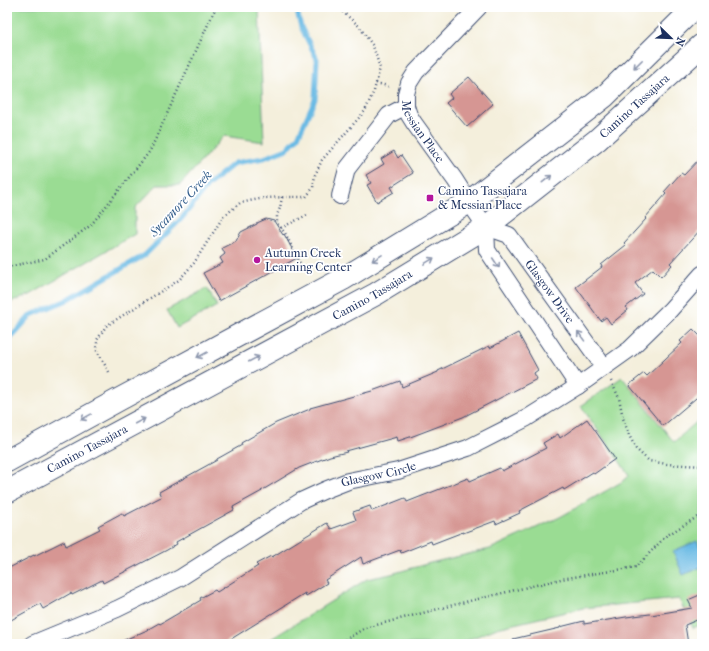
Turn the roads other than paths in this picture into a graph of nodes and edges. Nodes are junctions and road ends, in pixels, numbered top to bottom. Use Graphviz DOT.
graph roads {
  1 [pos="479,7"];
  2 [pos="695,7"];
  3 [pos="702,45"];
  4 [pos="406,106"];
  5 [pos="340,196"];
  6 [pos="469,202"];
  7 [pos="486,227"];
  8 [pos="702,274"];
  9 [pos="604,367"];
  10 [pos="578,386"];
  11 [pos="7,461"];
  12 [pos="7,492"];
  13 [pos="32,644"];
  1 -- 4 [label="street, Messian Place"];
  2 -- 6 [label="main road, one-way"];
  7 -- 3 [label="main road, Camino Tassajara, one-way"];
  4 -- 5 [label="street"];
  4 -- 6 [label="street, Messian Place"];
  6 -- 7 [label="street"];
  6 -- 11 [label="main road, one-way"];
  9 -- 7 [label="street, Glasgow Drive, one-way"];
  7 -- 10 [label="street, one-way"];
  12 -- 7 [label="main road, Camino Tassajara, one-way"];
  8 -- 9 [label="street, Glasgow Circle"];
  9 -- 10 [label="street, Glasgow Circle"];
  10 -- 13 [label="street, Glasgow Circle"];
}
